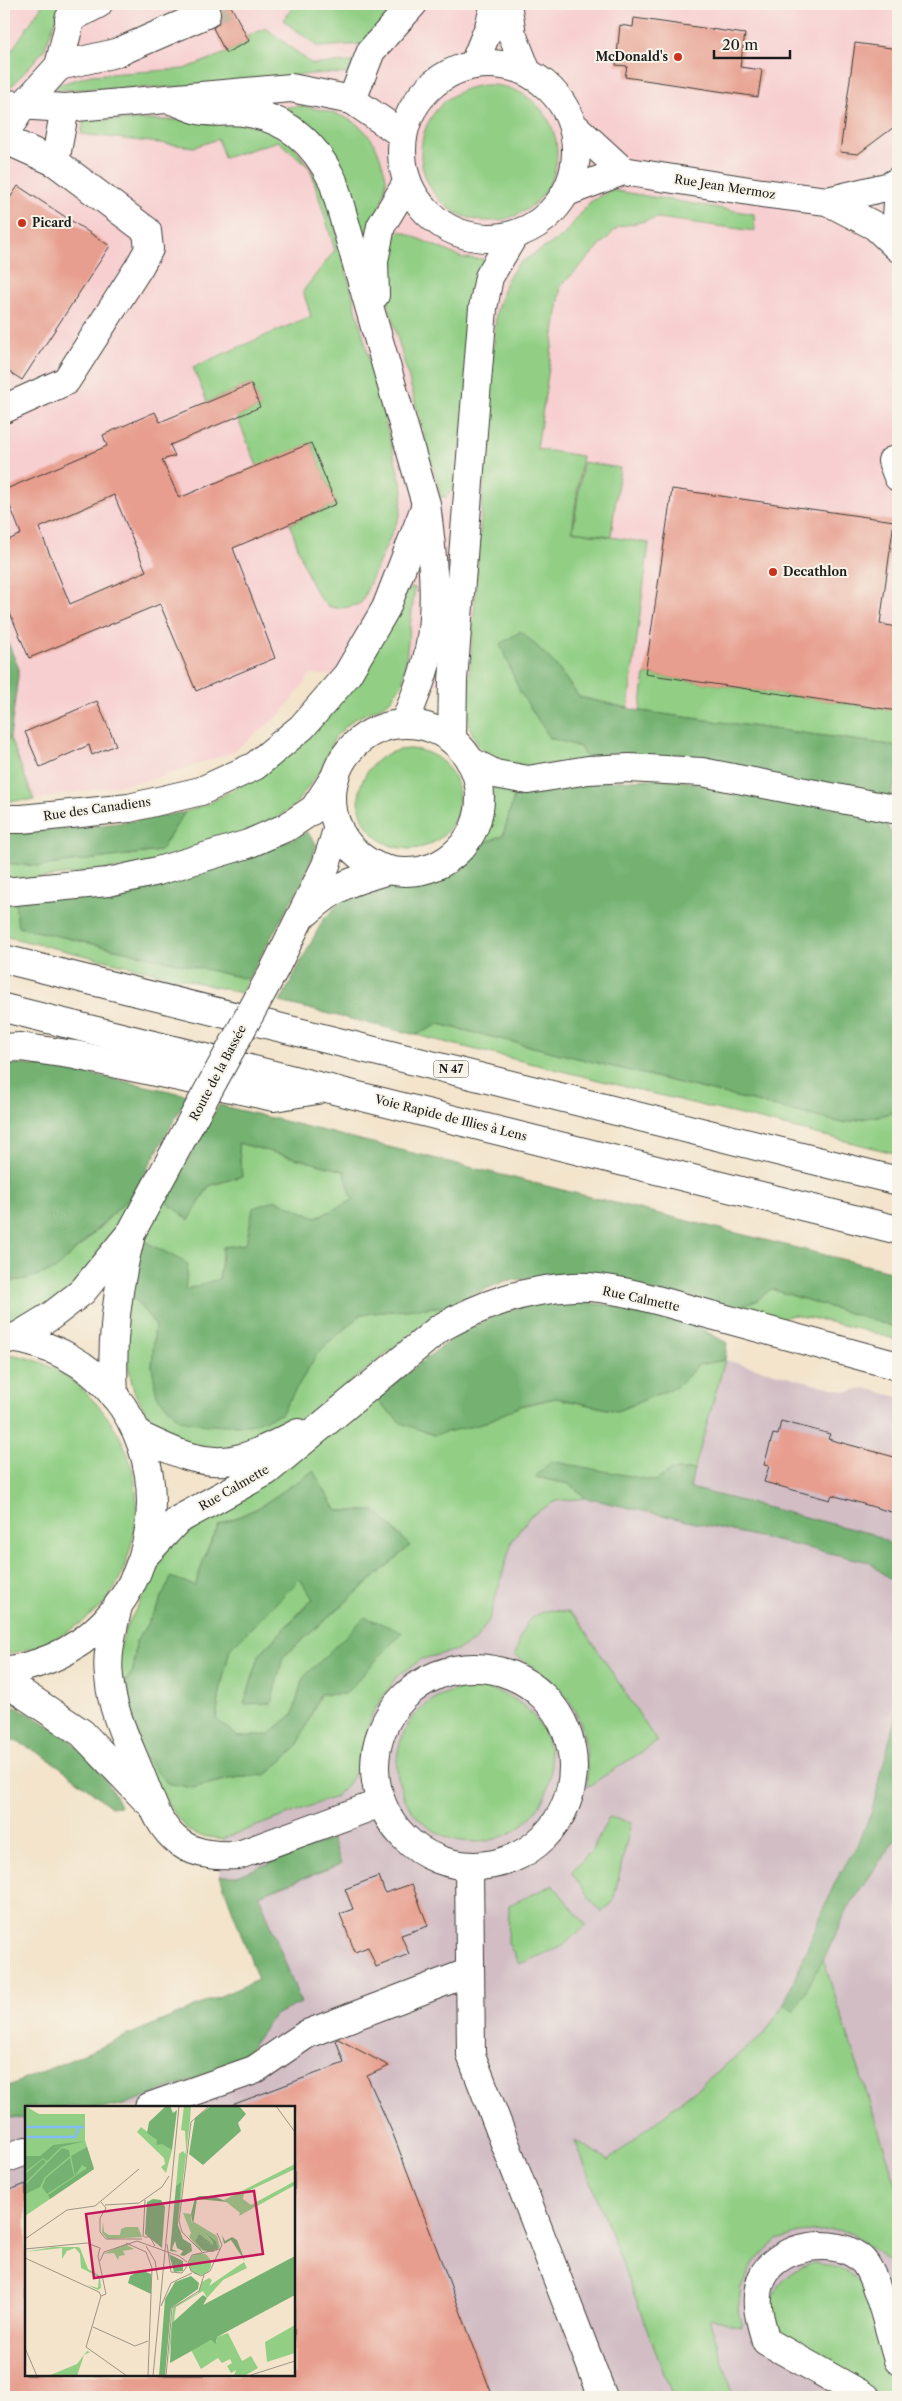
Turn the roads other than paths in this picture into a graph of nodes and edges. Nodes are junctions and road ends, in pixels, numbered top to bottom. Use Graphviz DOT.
graph roads {
  1 [pos="98,4"];
  2 [pos="413,4"];
  3 [pos="495,4"];
  4 [pos="507,4"];
  5 [pos="72,12"];
  6 [pos="206,14"];
  7 [pos="474,64"];
  8 [pos="58,66"];
  9 [pos="527,72"];
  10 [pos="172,100"];
  11 [pos="352,100"];
  12 [pos="13,105"];
  13 [pos="65,108"];
  14 [pos="573,125"];
  15 [pos="4,135"];
  16 [pos="403,135"];
  17 [pos="4,139"];
  18 [pos="55,162"];
  19 [pos="623,171"];
  20 [pos="898,181"];
  21 [pos="407,183"];
  22 [pos="567,192"];
  23 [pos="827,201"];
  24 [pos="898,203"];
  25 [pos="514,235"];
  26 [pos="898,240"];
  27 [pos="898,248"];
  28 [pos="376,326"];
  29 [pos="4,409"];
  30 [pos="426,504"];
  31 [pos="404,724"];
  32 [pos="452,739"];
  33 [pos="470,762"];
  34 [pos="335,777"];
  35 [pos="898,810"];
  36 [pos="4,819"];
  37 [pos="338,827"];
  38 [pos="389,870"];
  39 [pos="4,892"];
  40 [pos="303,916"];
  41 [pos="4,959"];
  42 [pos="4,1008"];
  43 [pos="4,1048"];
  44 [pos="330,1088"];
  45 [pos="898,1181"];
  46 [pos="898,1230"];
  47 [pos="132,1231"];
  48 [pos="9,1337"];
  49 [pos="898,1366"];
  50 [pos="114,1396"];
  51 [pos="326,1420"];
  52 [pos="138,1435"];
  53 [pos="144,1556"];
  54 [pos="118,1606"];
  55 [pos="4,1671"];
  56 [pos="4,1681"];
  57 [pos="381,1803"];
  58 [pos="152,1807"];
  59 [pos="469,1867"];
  60 [pos="470,1972"];
  61 [pos="152,2106"];
  62 [pos="25,2151"];
  63 [pos="4,2158"];
  64 [pos="898,2360"];
  65 [pos="603,2397"];
  66 [pos="866,2397"];
  1 -- 5 [label="main road"];
  2 -- 11 [label="main road"];
  3 -- 7 [label="main road"];
  4 -- 9 [label="main road"];
  5 -- 8 [label="main road"];
  6 -- 8 [label="main road"];
  7 -- 9 [label="main road"];
  7 -- 16 [label="main road"];
  8 -- 12 [label="main road"];
  9 -- 14 [label="main road"];
  10 -- 11 [label="main road"];
  10 -- 13 [label="main road"];
  10 -- 28 [label="main road"];
  11 -- 16 [label="main road"];
  12 -- 13 [label="main road"];
  12 -- 15 [label="main road"];
  13 -- 18 [label="main road"];
  14 -- 19 [label="main road"];
  14 -- 22 [label="main road"];
  16 -- 21 [label="main road"];
  17 -- 18 [label="main road"];
  18 -- 29 [label="main road"];
  19 -- 22 [label="main road, Rue Jean Mermoz"];
  19 -- 23 [label="main road, Rue Jean Mermoz"];
  20 -- 23 [label="main road, Rue Jean Mermoz"];
  21 -- 25 [label="main road"];
  21 -- 28 [label="main road"];
  22 -- 25 [label="main road"];
  23 -- 27 [label="main road, Rue Jean Mermoz"];
  24 -- 26 [label="main road"];
  25 -- 32 [label="main road"];
  28 -- 30 [label="main road"];
  30 -- 31 [label="main road"];
  30 -- 36 [label="main road, Rue des Canadiens"];
  31 -- 32 [label="main road"];
  31 -- 34 [label="main road"];
  32 -- 33 [label="main road"];
  33 -- 35 [label="main road"];
  33 -- 38 [label="main road"];
  34 -- 37 [label="main road"];
  34 -- 39 [label="main road"];
  37 -- 38 [label="main road"];
  37 -- 40 [label="main road, Route de la Bassée"];
  38 -- 40 [label="main road, Route de la Bassée"];
  40 -- 47 [label="main road, Route de la Bassée, bridge"];
  41 -- 45 [label="main road, N 47"];
  42 -- 44 [label="main road, Voie Rapide de Illies à Lens"];
  43 -- 44 [label="main road"];
  44 -- 46 [label="main road, Voie Rapide de Illies à Lens"];
  47 -- 48 [label="main road, Route de la Bassée"];
  47 -- 50 [label="main road, Route de la Bassée"];
  48 -- 50 [label="main road"];
  49 -- 51 [label="main road, Rue Calmette"];
  50 -- 52 [label="main road"];
  51 -- 52 [label="main road, Rue Calmette"];
  51 -- 53 [label="main road, Rue Calmette"];
  52 -- 53 [label="main road"];
  53 -- 54 [label="main road"];
  54 -- 55 [label="main road"];
  54 -- 58 [label="main road"];
  56 -- 58 [label="main road"];
  57 -- 58 [label="main road"];
  57 -- 59 [label="main road"];
  57 -- 59 [label="main road"];
  59 -- 60 [label="main road"];
  60 -- 61 [label="main road"];
  60 -- 65 [label="main road"];
  62 -- 63 [label="main road"];
  64 -- 66 [label="main road"];
}
